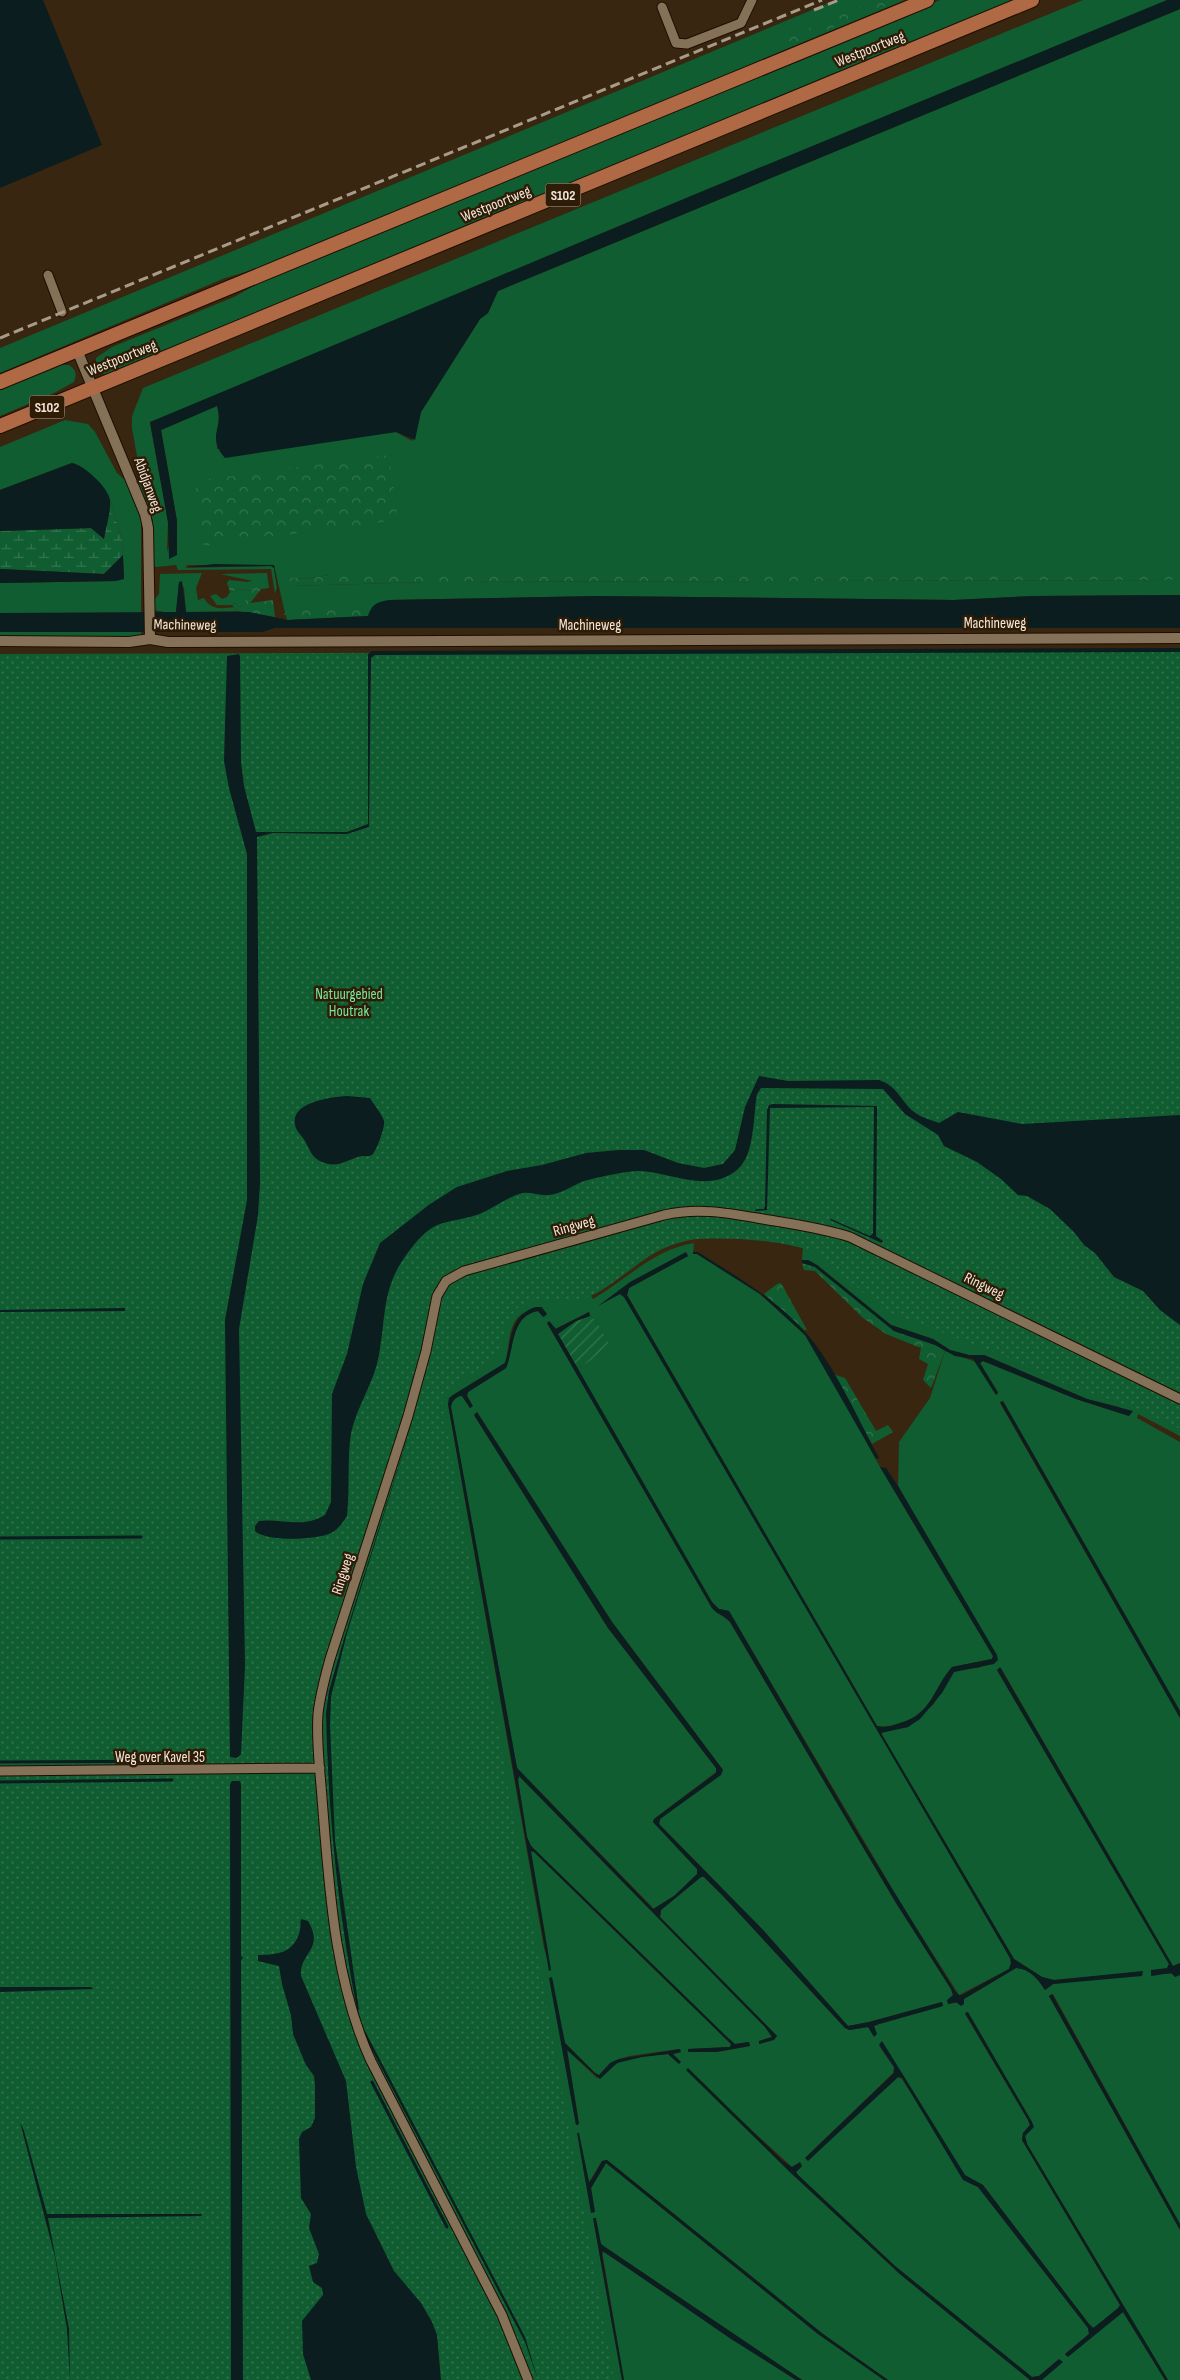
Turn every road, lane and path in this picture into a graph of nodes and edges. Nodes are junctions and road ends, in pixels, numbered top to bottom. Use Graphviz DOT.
graph roads {
  1 [pos="752,0"];
  2 [pos="927,0"];
  3 [pos="1032,0"];
  4 [pos="662,7"];
  5 [pos="48,276"];
  6 [pos="62,312"];
  7 [pos="77,350"];
  8 [pos="0,382"];
  9 [pos="93,387"];
  10 [pos="0,426"];
  11 [pos="150,636"];
  12 [pos="1180,638"];
  13 [pos="0,641"];
  14 [pos="1180,1399"];
  15 [pos="320,1768"];
  16 [pos="0,1771"];
  17 [pos="528,2380"];
  1 -- 4 [label="street"];
  2 -- 7 [label="main road, Westpoortweg"];
  3 -- 9 [label="main road, Westpoortweg / S102"];
  5 -- 6 [label="street"];
  7 -- 8 [label="main road, Westpoortweg"];
  7 -- 9 [label="street, Abidjanweg"];
  9 -- 10 [label="main road, Westpoortweg / S102"];
  9 -- 11 [label="street, Abidjanweg"];
  11 -- 12 [label="street, Machineweg"];
  11 -- 13 [label="street, Machineweg"];
  14 -- 15 [label="street, Ringweg"];
  15 -- 16 [label="street, Weg over Kavel 35"];
  15 -- 17 [label="street, Ringweg"];
}
